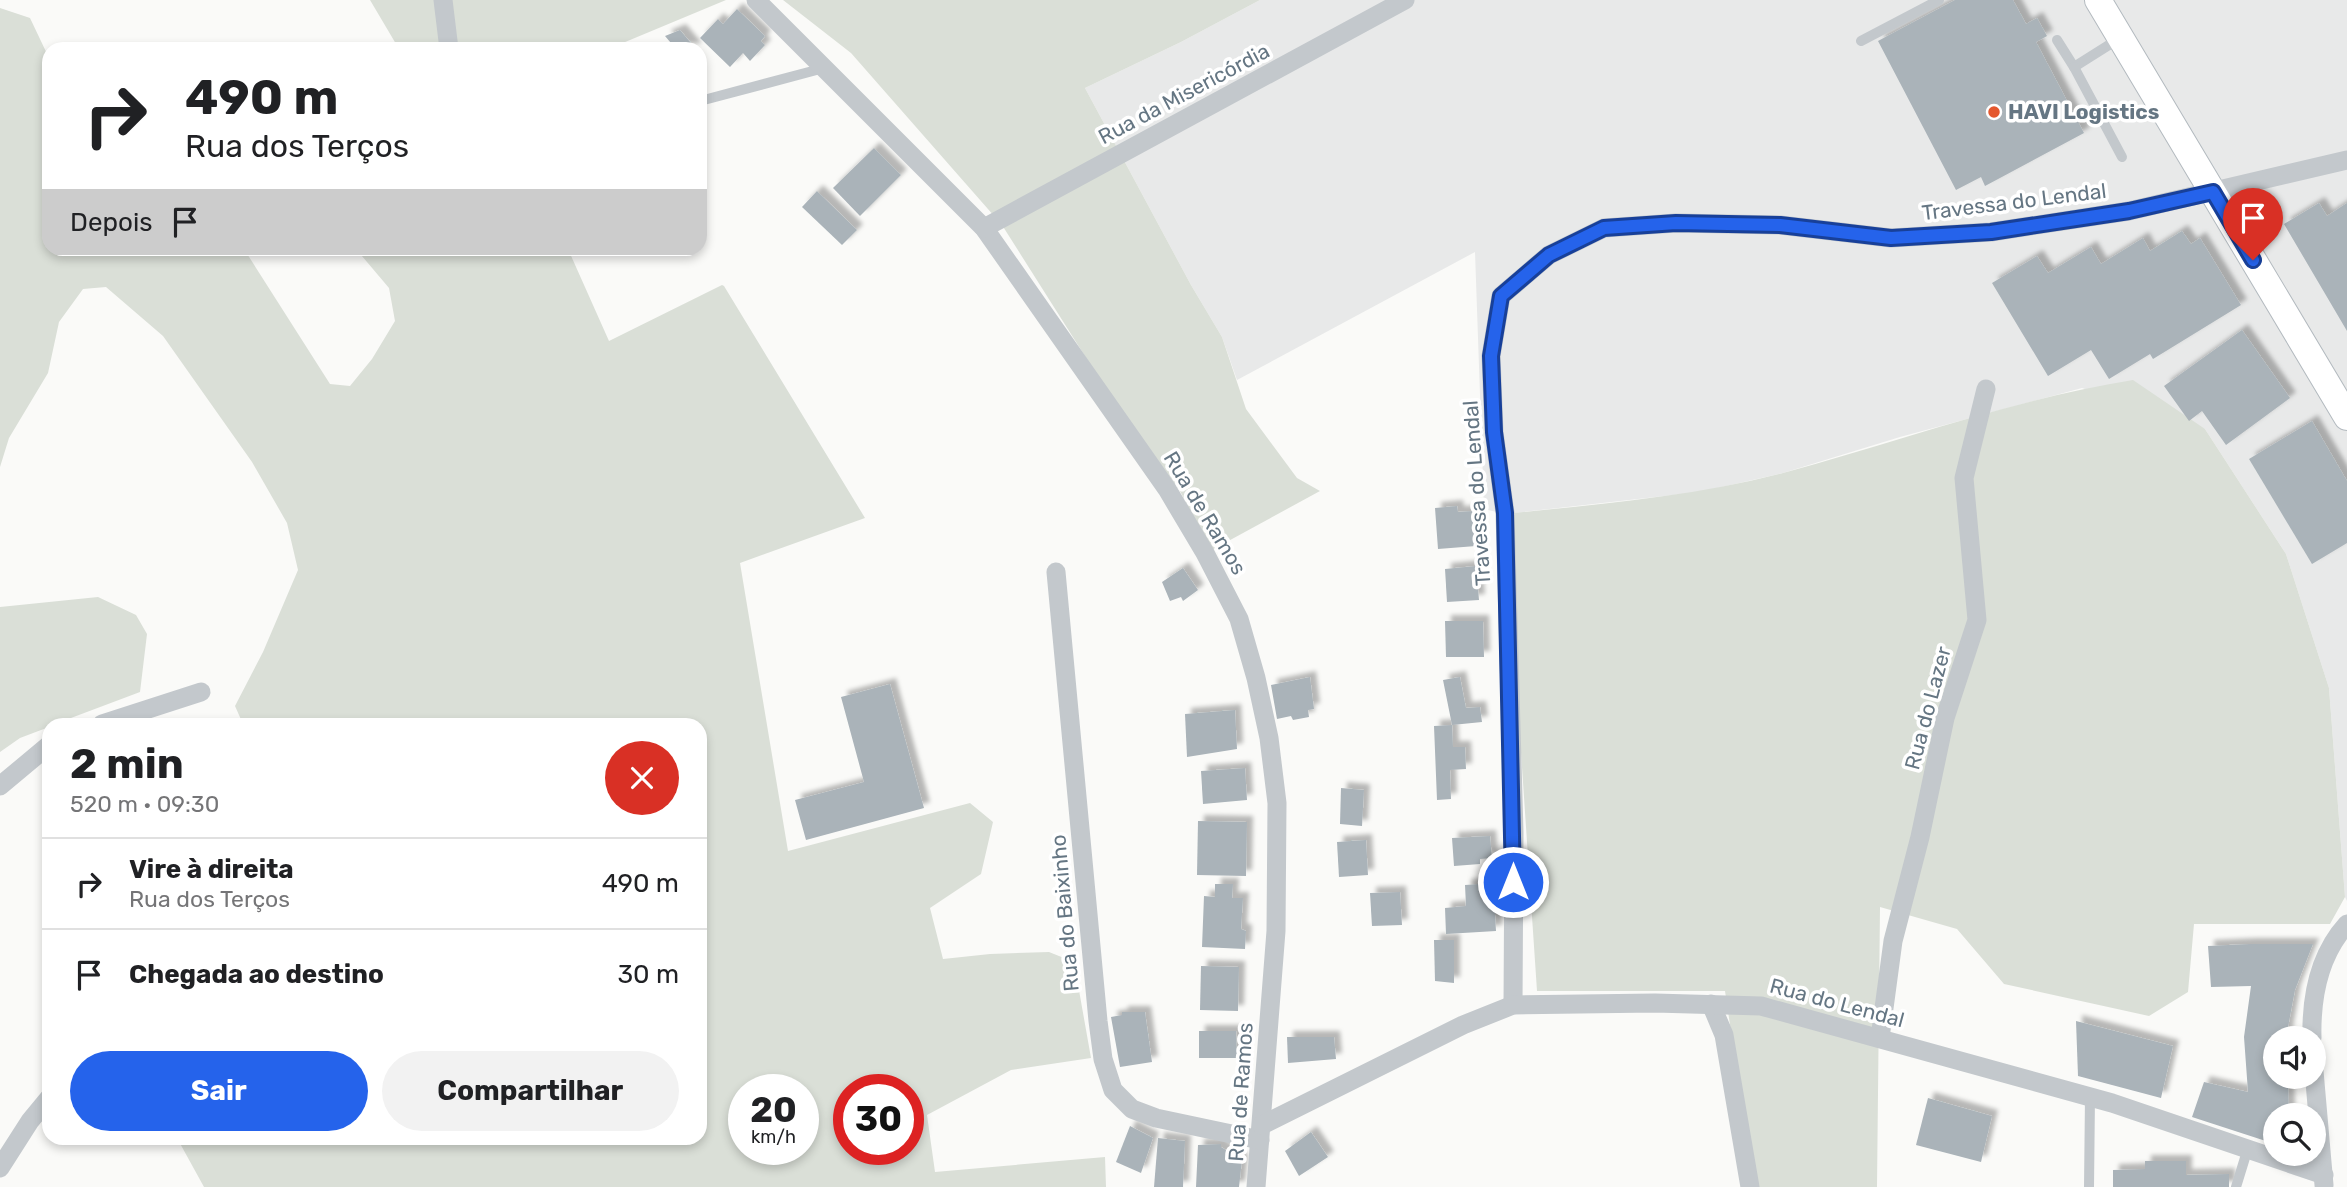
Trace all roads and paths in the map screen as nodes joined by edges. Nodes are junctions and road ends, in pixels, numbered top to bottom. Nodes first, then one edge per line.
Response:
1 (443, 0) edge
2 (756, 0) edge
3 (1405, 0) edge
4 (1939, 0) edge
5 (2098, 0) edge
6 (2121, 38) junction
7 (2057, 40) dead end
8 (1861, 41) dead end
9 (448, 42) edge
10 (824, 68) junction
11 (2074, 68) junction
12 (707, 99) edge
13 (2122, 157) dead end
14 (2347, 160) edge
15 (2213, 192) junction
16 (984, 228) junction
17 (1986, 389) dead end
18 (2347, 417) edge
19 (1056, 572) dead end
20 (201, 692) dead end
21 (121, 718) edge
22 (42, 750) edge
23 (0, 786) edge
24 (2347, 924) edge
25 (1711, 1004) junction
26 (1513, 1005) junction
27 (2312, 1026) edge
28 (1880, 1038) junction
29 (2316, 1089) edge
30 (2090, 1097) junction
31 (42, 1106) edge
32 (1261, 1132) junction
33 (2248, 1148) junction
34 (0, 1168) edge
35 (2324, 1181) edge
36 (1256, 1187) edge
37 (1750, 1187) edge
38 (2089, 1187) edge
39 (2236, 1187) edge

1 - 9 street
2 - 10 street, Rua de Ramos
3 - 16 street, Rua da Misericórdia
4 - 8 lane
5 - 6 street
6 - 11 lane
6 - 15 street
7 - 11 lane
10 - 12 lane
10 - 16 street, Rua de Ramos
11 - 13 lane
14 - 15 street, Travessa do Lendal
15 - 18 street
15 - 26 street, Travessa do Lendal
16 - 32 street, Rua de Ramos
17 - 28 street, Rua do Lazer
19 - 32 street, Rua do Baixinho
20 - 21 street
22 - 23 street
24 - 27 street
25 - 26 street, Rua do Lendal
25 - 28 street, Rua do Lendal
25 - 37 street
26 - 32 street, Rua do Lendal
28 - 30 street, Rua do Lendal
29 - 35 street
30 - 33 street, Rua do Lendal
30 - 38 lane
31 - 34 street
32 - 36 street, Rua de Ramos
33 - 35 street, Rua do Lendal
33 - 39 lane

